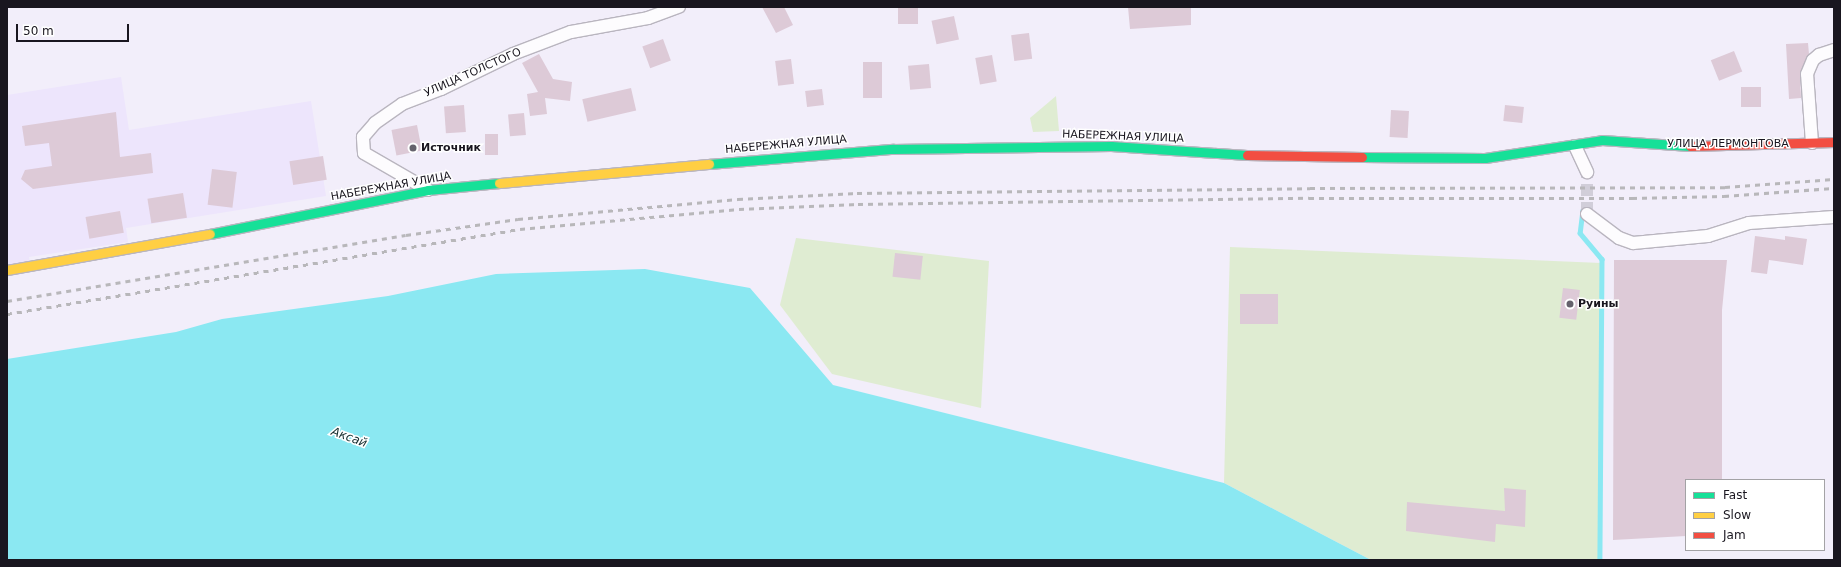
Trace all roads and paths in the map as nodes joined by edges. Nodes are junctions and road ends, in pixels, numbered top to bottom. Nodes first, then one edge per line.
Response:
1 (680, 7) edge
2 (1834, 50) edge
3 (1834, 142) edge
4 (1812, 143) junction
5 (1574, 146) junction
6 (1587, 172) tunnel mouth
7 (428, 190) junction
8 (1587, 214) dead end
9 (1834, 217) edge
10 (7, 270) edge

1 - 7 street, УЛИЦА ТОЛСТОГО
2 - 4 street
3 - 4 street, УЛИЦА ЛЕРМОНТОВА
4 - 5 street, УЛИЦА ЛЕРМОНТОВА
5 - 6 street
5 - 7 street, НАБЕРЕЖНАЯ УЛИЦА
7 - 10 street, НАБЕРЕЖНАЯ УЛИЦА
8 - 9 street

